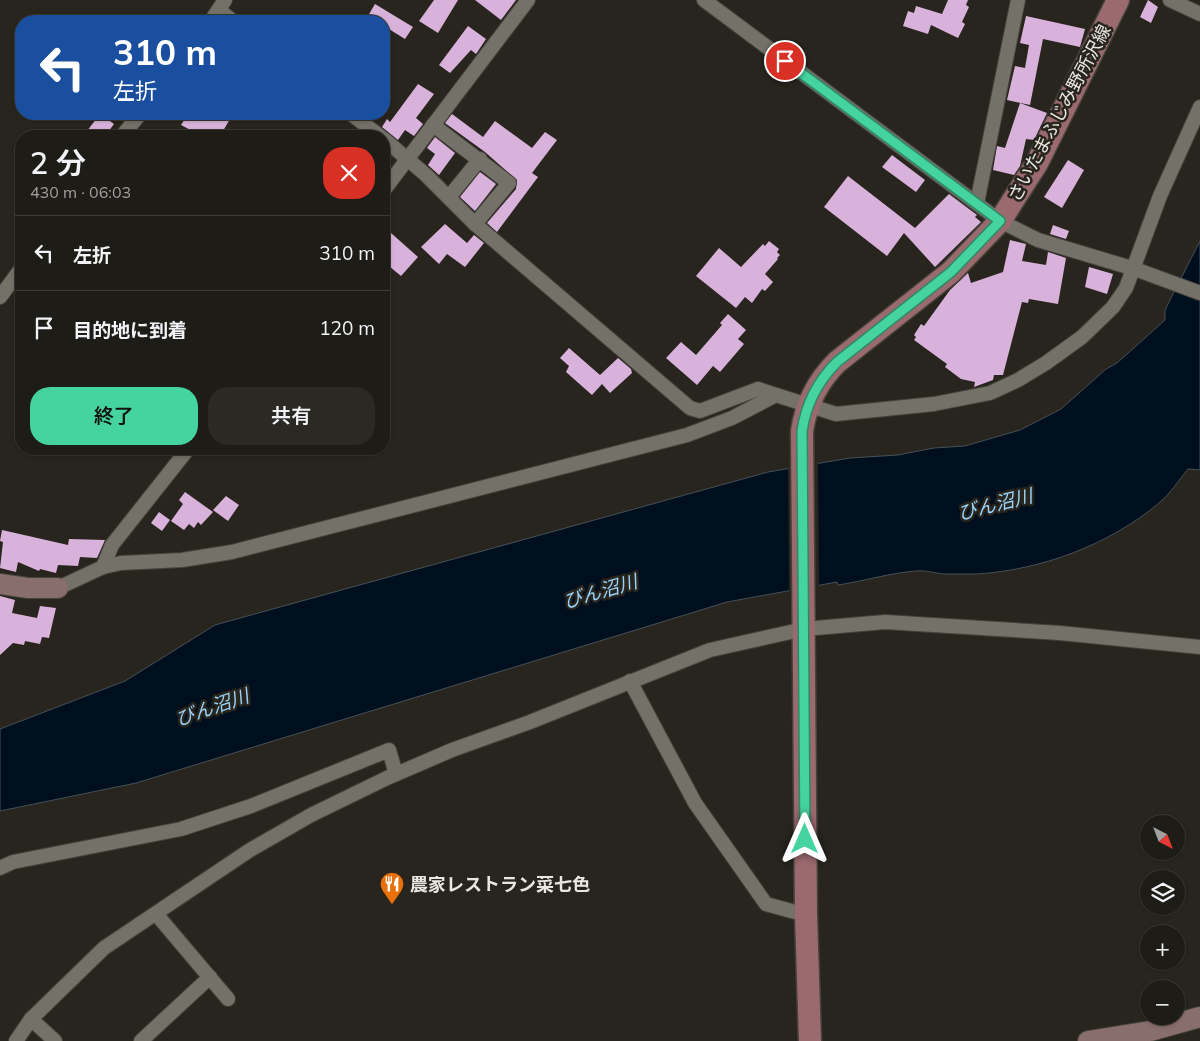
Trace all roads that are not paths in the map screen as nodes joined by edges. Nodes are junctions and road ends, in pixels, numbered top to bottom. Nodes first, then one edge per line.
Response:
1 (528, 0) edge
2 (704, 0) edge
3 (1018, 0) edge
4 (1118, 0) edge
5 (1170, 0) edge
6 (1200, 14) edge
7 (1200, 107) edge
8 (135, 120) edge
9 (359, 120) edge
10 (433, 124) junction
11 (127, 130) edge
12 (372, 130) edge
13 (390, 144) edge
14 (407, 158) junction
15 (480, 159) junction
16 (390, 182) edge
17 (449, 197) junction
18 (977, 203) junction
19 (1000, 221) junction
20 (475, 224) junction
21 (1135, 269) junction
22 (15, 277) edge
23 (1200, 294) edge
24 (0, 297) edge
25 (776, 395) junction
26 (809, 404) junction
27 (183, 455) edge
28 (103, 567) junction
29 (0, 584) edge
30 (58, 588) joint
31 (804, 626) junction
32 (1200, 647) edge
33 (630, 682) junction
34 (396, 774) junction
35 (0, 868) edge
36 (157, 915) junction
37 (806, 915) junction
38 (210, 977) junction
39 (228, 998) dead end
40 (1200, 1016) edge
41 (31, 1019) junction
42 (1150, 1036) edge
43 (16, 1041) edge
44 (55, 1041) edge
45 (141, 1041) edge
46 (810, 1041) edge
47 (1088, 1041) edge

1 - 10 street
2 - 18 street
3 - 18 street
4 - 19 main road, さいたまふじみ野所沢線
5 - 6 street
7 - 21 street
8 - 11 street
9 - 12 street
10 - 14 street
10 - 15 street
13 - 14 street
14 - 16 street
14 - 17 street
15 - 17 street
15 - 20 street
17 - 20 street
18 - 19 street
19 - 21 street
19 - 26 main road, さいたまふじみ野所沢線
20 - 25 street
21 - 23 street
21 - 26 street
22 - 24 street
25 - 26 street
25 - 28 street
26 - 31 main road, さいたまふじみ野所沢線
27 - 28 street
28 - 30 street
29 - 30 street
31 - 32 street
31 - 33 street
31 - 37 main road, さいたまふじみ野所沢線
33 - 34 street
33 - 37 street
34 - 35 street
34 - 36 street
36 - 38 street
36 - 41 street
37 - 46 main road, さいたまふじみ野所沢線
38 - 39 street
38 - 45 street
40 - 42 street
41 - 43 street
41 - 44 street
42 - 47 street

